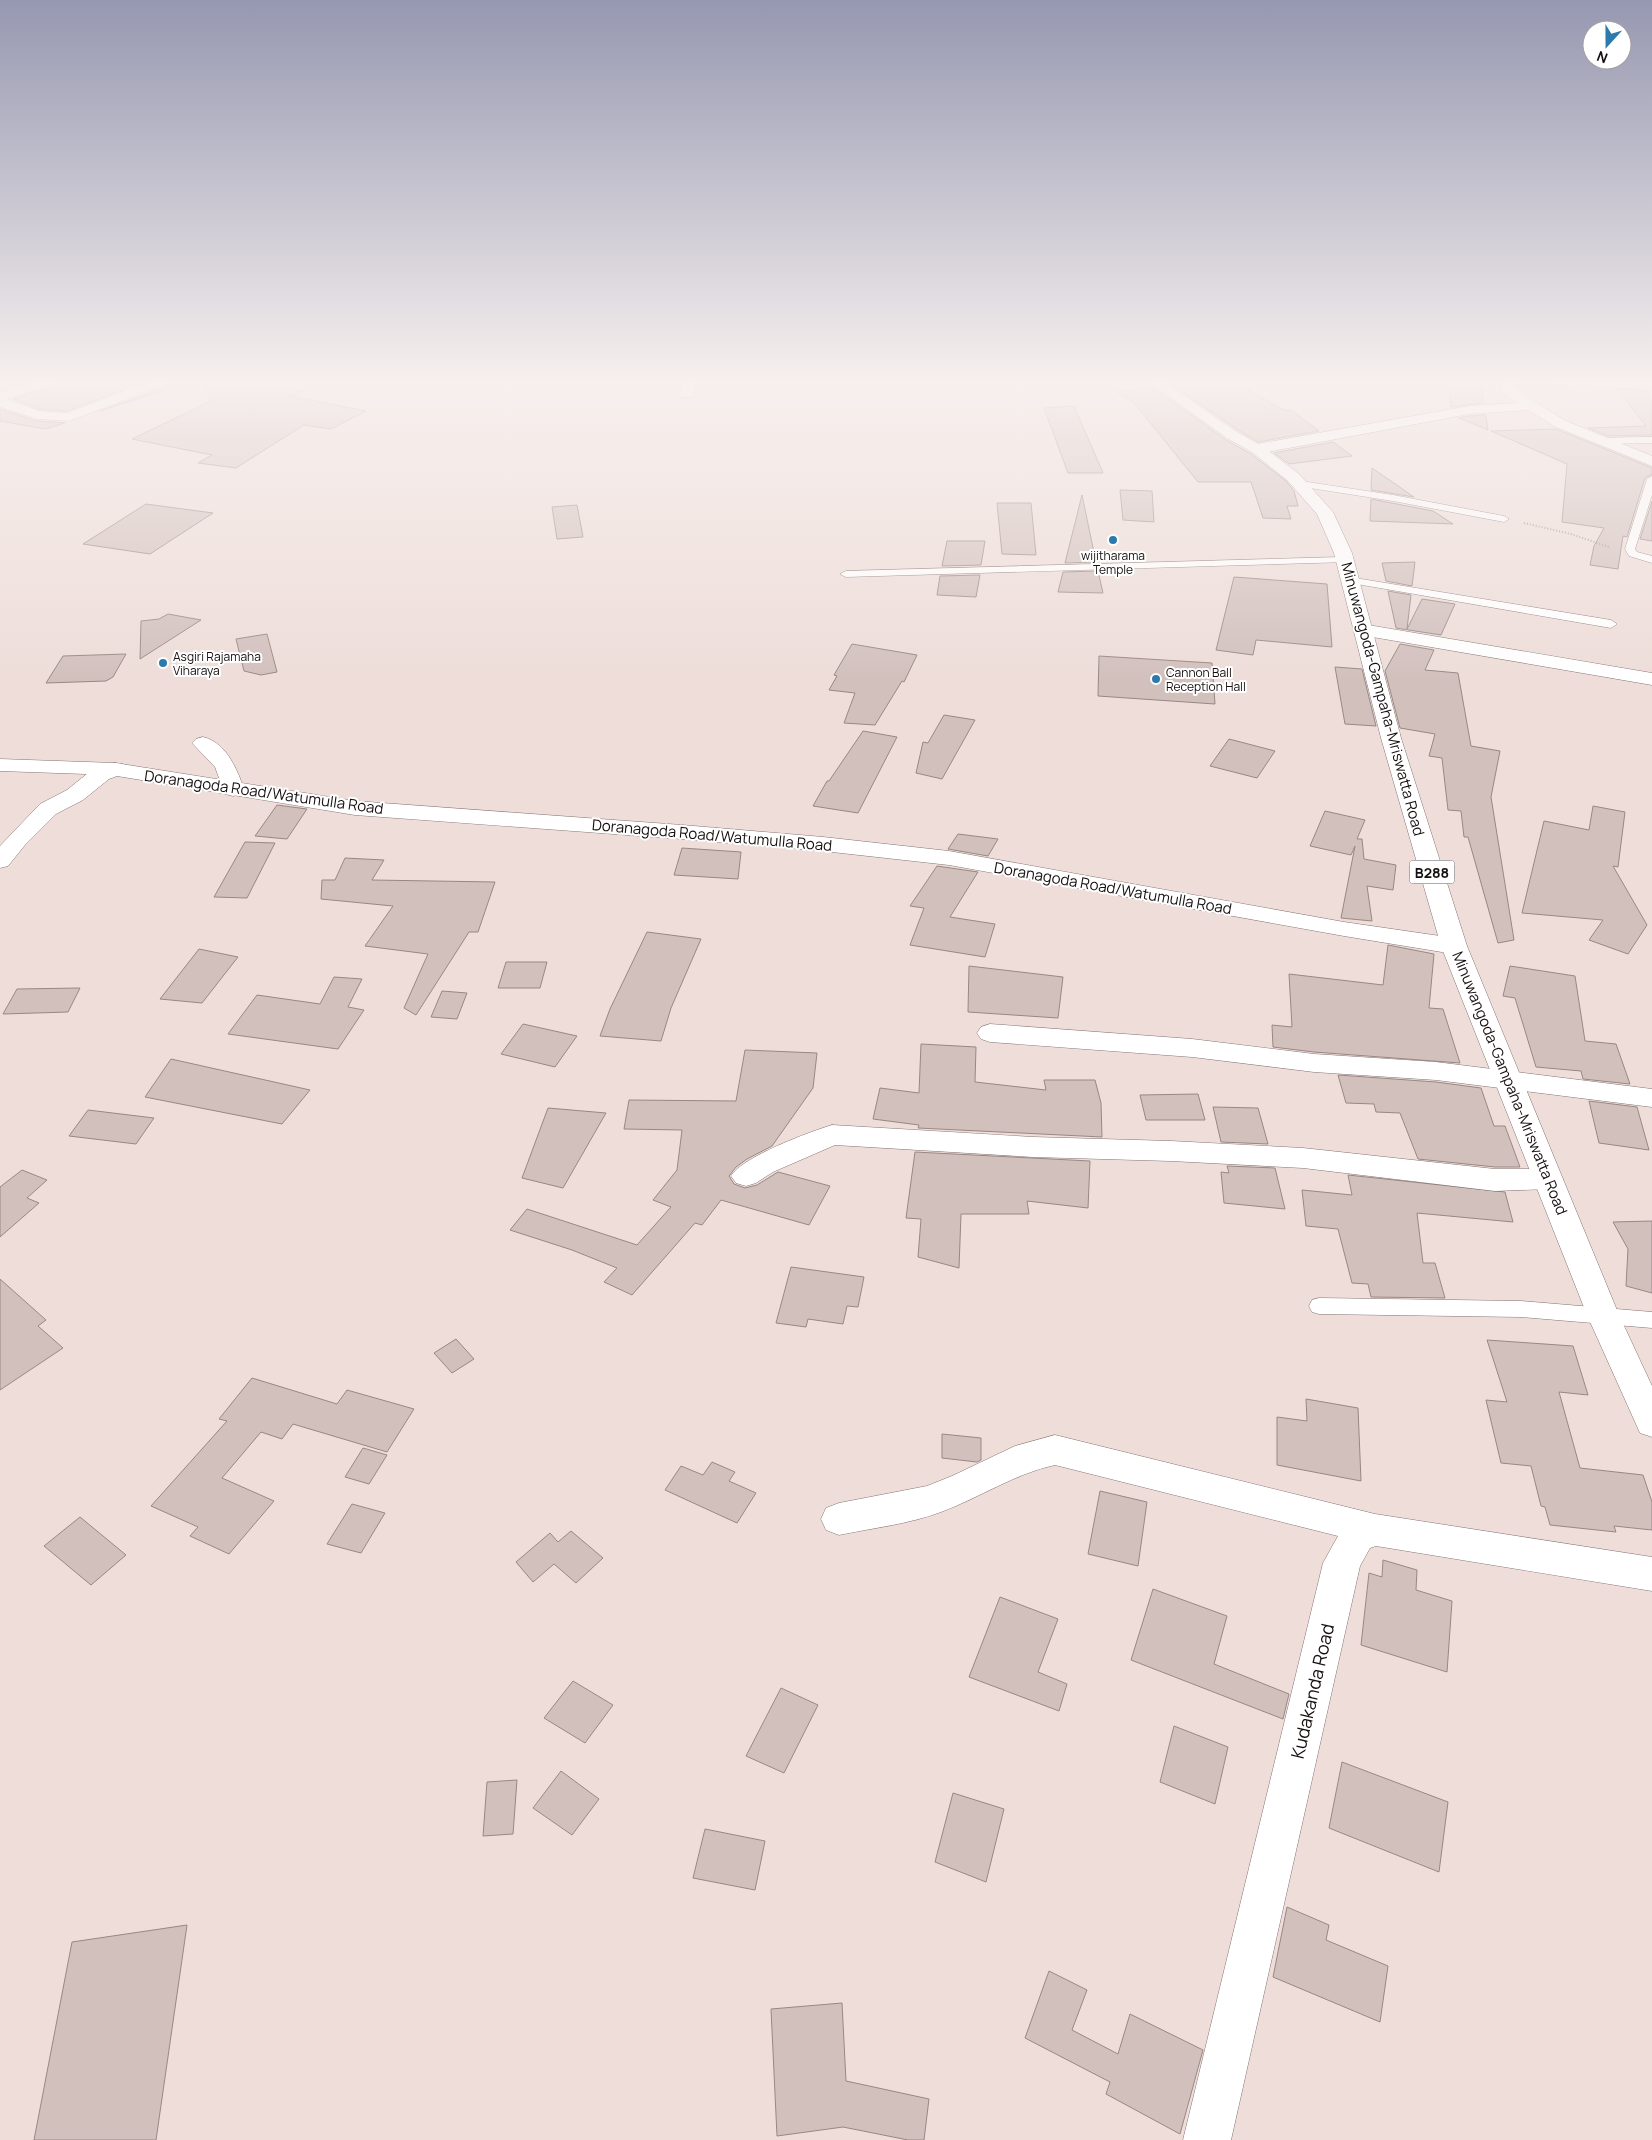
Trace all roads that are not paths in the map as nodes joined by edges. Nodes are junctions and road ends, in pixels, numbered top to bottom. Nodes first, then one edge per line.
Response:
1 (1296, 481) edge
2 (1651, 481) edge
3 (1300, 484) junction
4 (1504, 519) road end
5 (1652, 560) edge
6 (1347, 570) junction
7 (846, 574) dead end
8 (1611, 624) dead end
9 (1362, 630) junction
10 (1652, 679) edge
11 (203, 743) dead end
12 (0, 765) edge
13 (114, 769) junction
14 (233, 789) junction
15 (0, 861) edge
16 (1454, 946) junction
17 (990, 1033) dead end
18 (1510, 1081) junction
19 (1652, 1098) edge
20 (746, 1176) dead end
21 (1548, 1179) junction
22 (1319, 1306) dead end
23 (1605, 1315) junction
24 (1652, 1320) edge
25 (1652, 1423) edge
26 (839, 1519) dead end
27 (1375, 1530) junction
28 (1652, 1574) edge
29 (1207, 2140) edge

1 - 3 street, Minuwangoda-Gampaha-Mriswatta Road / B288
2 - 5 lane
3 - 4 lane
3 - 6 street, Minuwangoda-Gampaha-Mriswatta Road / B288
6 - 7 lane
6 - 8 lane
6 - 9 street, Minuwangoda-Gampaha-Mriswatta Road / B288
9 - 10 street
9 - 16 street, Minuwangoda-Gampaha-Mriswatta Road / B288
11 - 14 street
12 - 13 street, Doranagoda Road/Watumulla Road
13 - 14 street, Doranagoda Road/Watumulla Road
13 - 15 street
14 - 16 street, Doranagoda Road/Watumulla Road
16 - 18 street, Minuwangoda-Gampaha-Mriswatta Road / B288
17 - 18 street
18 - 19 street
18 - 21 street, Minuwangoda-Gampaha-Mriswatta Road / B288
20 - 21 street
21 - 23 street, Minuwangoda-Gampaha-Mriswatta Road / B288
22 - 23 lane
23 - 24 lane
23 - 25 street, Minuwangoda-Gampaha-Mriswatta Road / B288
26 - 27 street
27 - 28 street
27 - 29 street, Kudakanda Road

